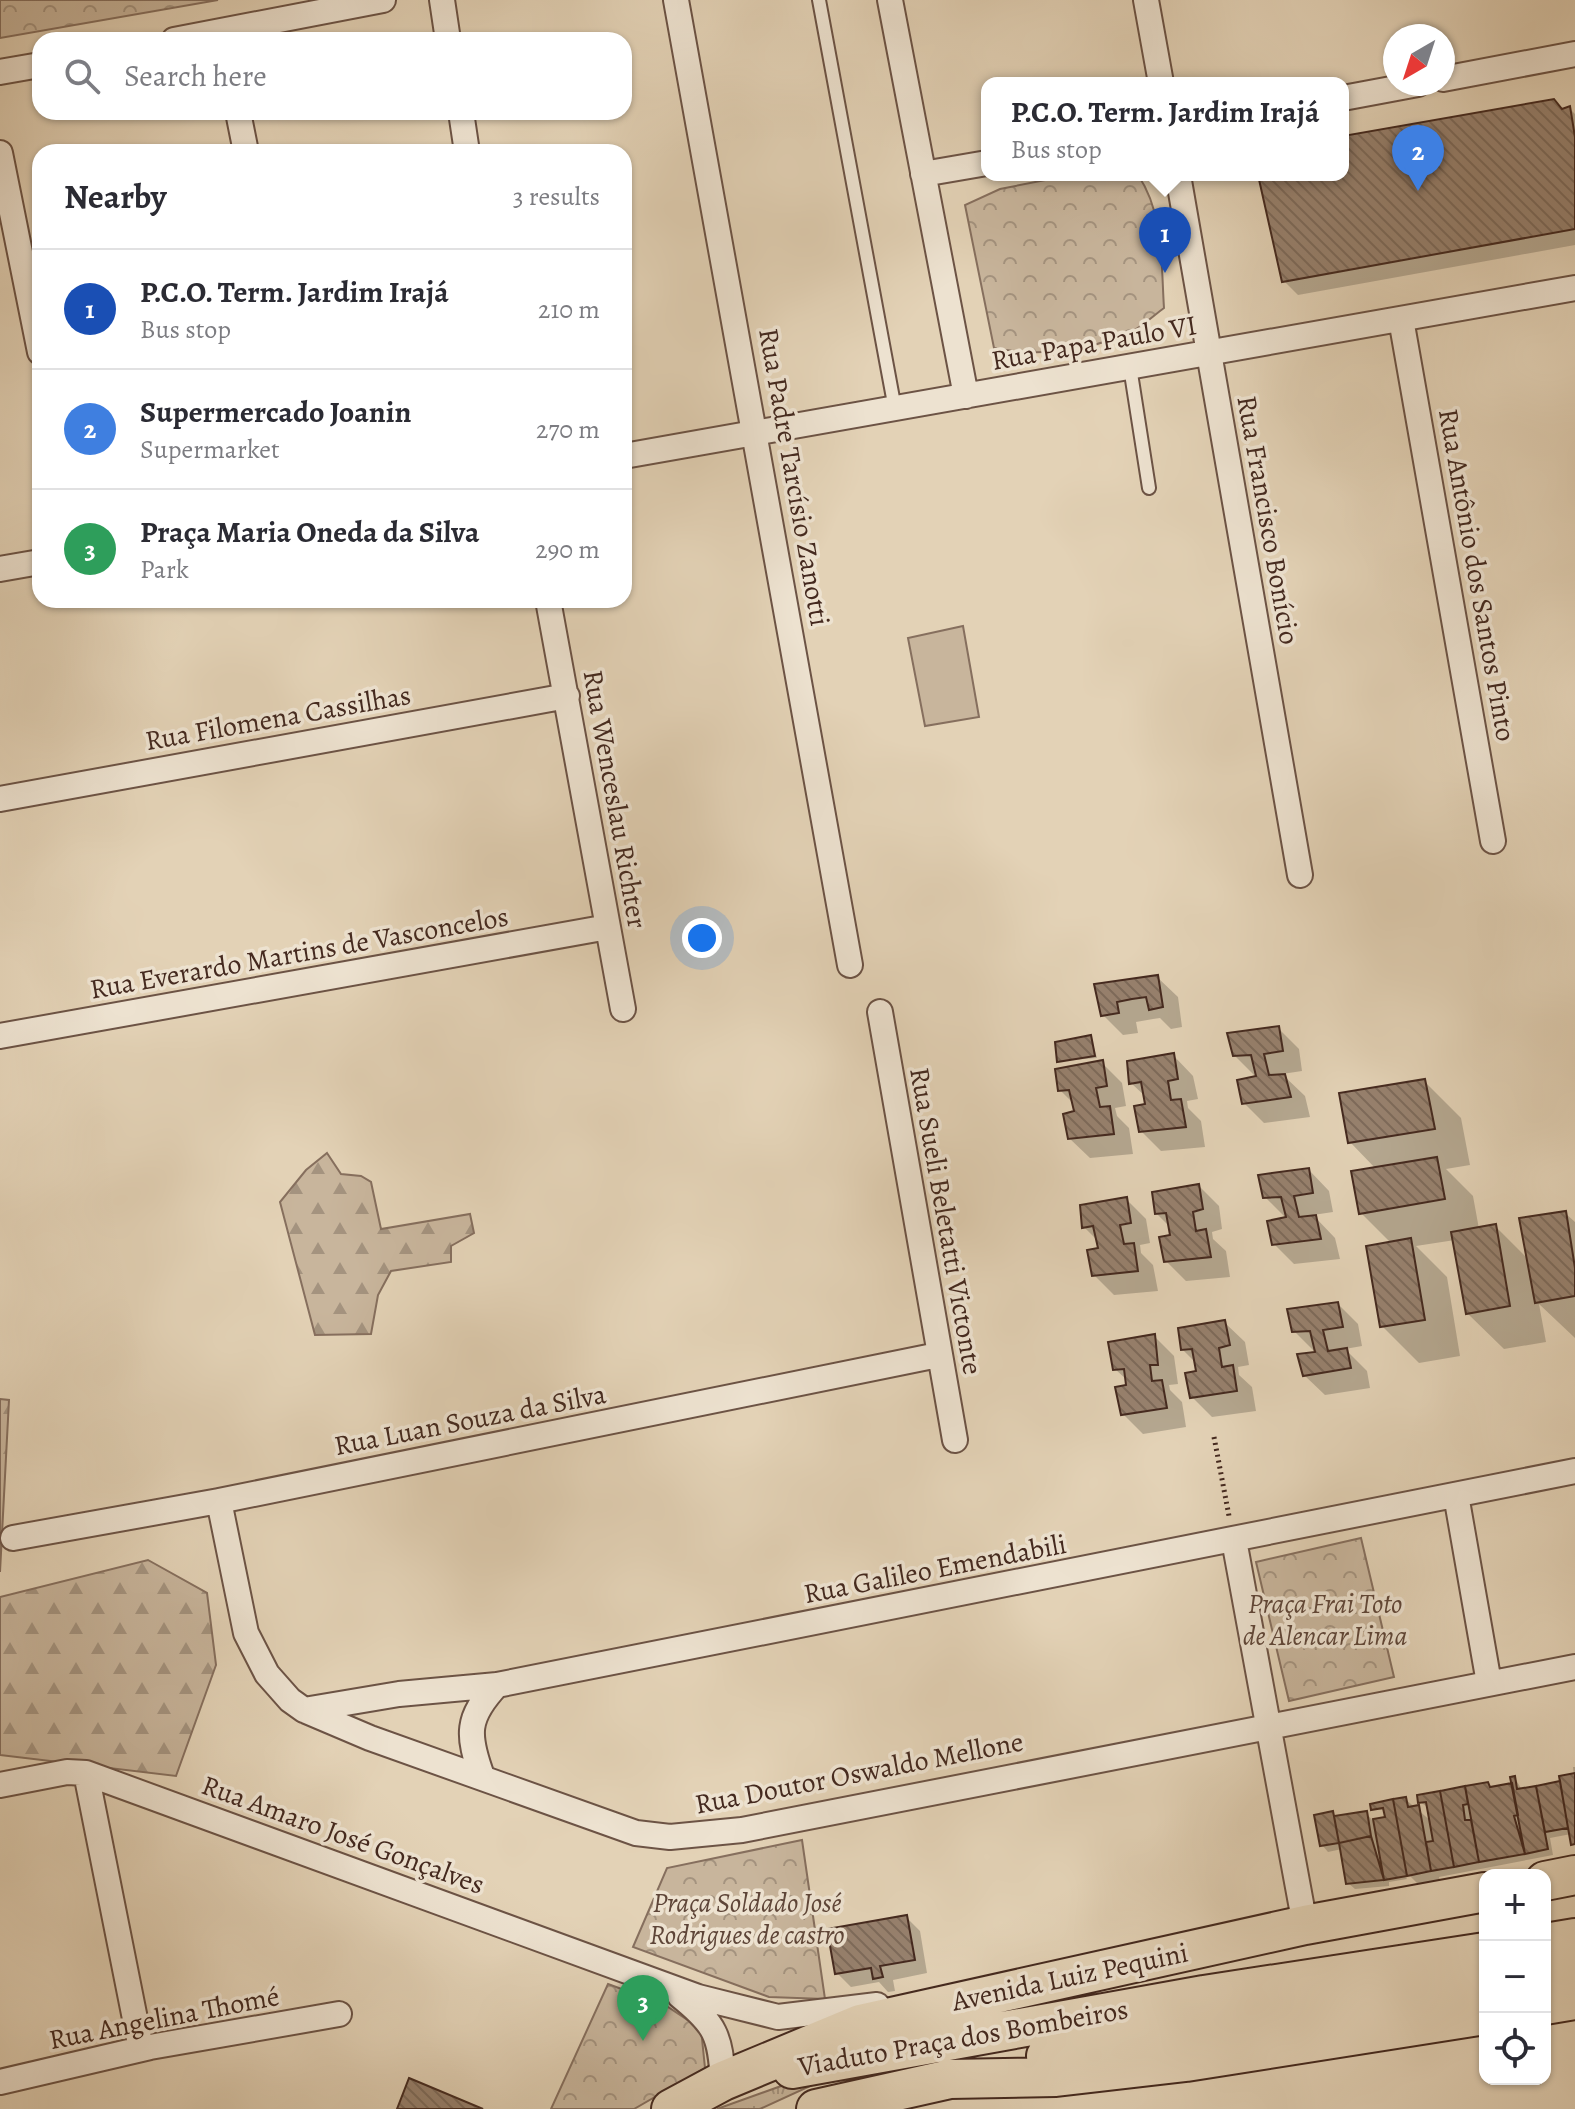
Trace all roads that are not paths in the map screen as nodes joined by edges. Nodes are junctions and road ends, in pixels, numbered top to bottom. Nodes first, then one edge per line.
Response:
1 (383, 0) edge
2 (442, 0) edge
3 (676, 0) edge
4 (819, 0) edge
5 (890, 0) edge
6 (1146, 0) edge
7 (242, 32) edge
8 (447, 32) edge
9 (1575, 54) edge
10 (32, 66) edge
11 (0, 72) edge
12 (1160, 77) edge
13 (1455, 77) edge
14 (1383, 91) edge
15 (1349, 97) edge
16 (240, 120) edge
17 (462, 120) edge
18 (244, 144) edge
19 (466, 144) edge
20 (0, 153) edge
21 (981, 164) edge
22 (923, 174) junction
23 (1179, 181) edge
24 (1575, 288) edge
25 (32, 312) edge
26 (1401, 319) junction
27 (1208, 353) junction
28 (1130, 367) junction
29 (966, 396) junction
30 (895, 409) junction
31 (756, 435) junction
32 (632, 455) edge
33 (1149, 488) dead end
34 (32, 563) edge
35 (0, 569) edge
36 (550, 608) edge
37 (567, 696) junction
38 (0, 799) edge
39 (1493, 841) dead end
40 (1300, 875) dead end
41 (608, 927) junction
42 (850, 965) dead end
43 (623, 1009) dead end
44 (880, 1012) dead end
45 (0, 1036) edge
46 (938, 1355) junction
47 (955, 1440) dead end
48 (1575, 1471) edge
49 (1456, 1495) junction
50 (219, 1501) junction
51 (13, 1538) dead end
52 (1234, 1540) junction
53 (1575, 1667) edge
54 (1489, 1683) junction
55 (497, 1685) junction
56 (304, 1710) junction
57 (1270, 1725) junction
58 (86, 1773) junction
59 (482, 1776) junction
60 (0, 1785) edge
61 (1575, 1875) edge
62 (1551, 1880) edge
63 (1479, 1893) edge
64 (1305, 1925) junction
65 (1575, 1938) edge
66 (1551, 1942) edge
67 (1479, 1953) edge
68 (1575, 1969) edge
69 (1551, 1974) edge
70 (662, 1983) junction
71 (1479, 1987) edge
72 (1023, 1988) junction
73 (1575, 2000) edge
74 (1551, 2004) edge
75 (1204, 2011) junction
76 (339, 2014) dead end
77 (1479, 2016) edge
78 (141, 2049) junction
79 (950, 2079) junction
80 (723, 2081) junction
81 (0, 2082) edge
82 (822, 2107) edge
83 (671, 2109) edge

1 - 7 street
2 - 8 street
3 - 31 street, Rua Padre Tarcísio Zanotti
4 - 30 lane
5 - 22 street
6 - 12 street
9 - 13 street
10 - 11 street
14 - 15 street
16 - 18 street
17 - 19 street
20 - 25 street
21 - 22 street
22 - 29 street
23 - 27 street, Rua Francisco Bonício
24 - 26 street, Rua Papa Paulo VI
26 - 27 street, Rua Papa Paulo VI
26 - 39 street, Rua Antônio dos Santos Pinto
27 - 28 street, Rua Papa Paulo VI
27 - 40 street, Rua Francisco Bonício
28 - 29 street, Rua Papa Paulo VI
28 - 33 lane
29 - 30 street, Rua Papa Paulo VI
30 - 31 street, Rua Papa Paulo VI
31 - 32 street, Rua Papa Paulo VI
31 - 42 street, Rua Padre Tarcísio Zanotti
34 - 35 street
36 - 37 street, Rua Wenceslau Richter
37 - 38 street, Rua Filomena Cassilhas
37 - 41 street, Rua Wenceslau Richter
41 - 43 street, Rua Wenceslau Richter
41 - 45 street, Rua Everardo Martins de Vasconcelos
44 - 46 street, Rua Sueli Beletatti Victonte
46 - 47 street, Rua Sueli Beletatti Victonte
46 - 50 street, Rua Luan Souza da Silva
48 - 49 street, Rua Galileo Emendabili
49 - 52 street, Rua Galileo Emendabili
49 - 54 street
50 - 51 street, Rua Luan Souza da Silva
50 - 56 street, Rua Doutor Oswaldo Mellone
52 - 55 street, Rua Galileo Emendabili
52 - 57 street
53 - 54 street, Rua Doutor Oswaldo Mellone
54 - 57 street, Rua Doutor Oswaldo Mellone
55 - 56 street, Rua Galileo Emendabili
55 - 59 street
56 - 59 street, Rua Doutor Oswaldo Mellone
57 - 59 street, Rua Doutor Oswaldo Mellone
57 - 64 street
58 - 60 street, Rua Amaro José Gonçalves
58 - 70 street, Rua Amaro José Gonçalves
58 - 78 street
61 - 62 main road
63 - 64 main road, Avenida Luiz Pequini
64 - 72 main road, Avenida Luiz Pequini
65 - 66 main road
67 - 75 main road
68 - 69 main road
70 - 72 street, Rua Amaro José Gonçalves
70 - 80 street, Rua Amaro José Gonçalves
71 - 75 main road
72 - 80 main road, Avenida Luiz Pequini
73 - 74 main road
75 - 79 main road, Viaduto Praça dos Bombeiros
75 - 80 main road, Viaduto Praça dos Bombeiros
76 - 78 street, Rua Angelina Thomé
77 - 79 main road
78 - 81 street, Rua Angelina Thomé
79 - 82 main road
80 - 83 main road, Avenida Luiz Pequini

